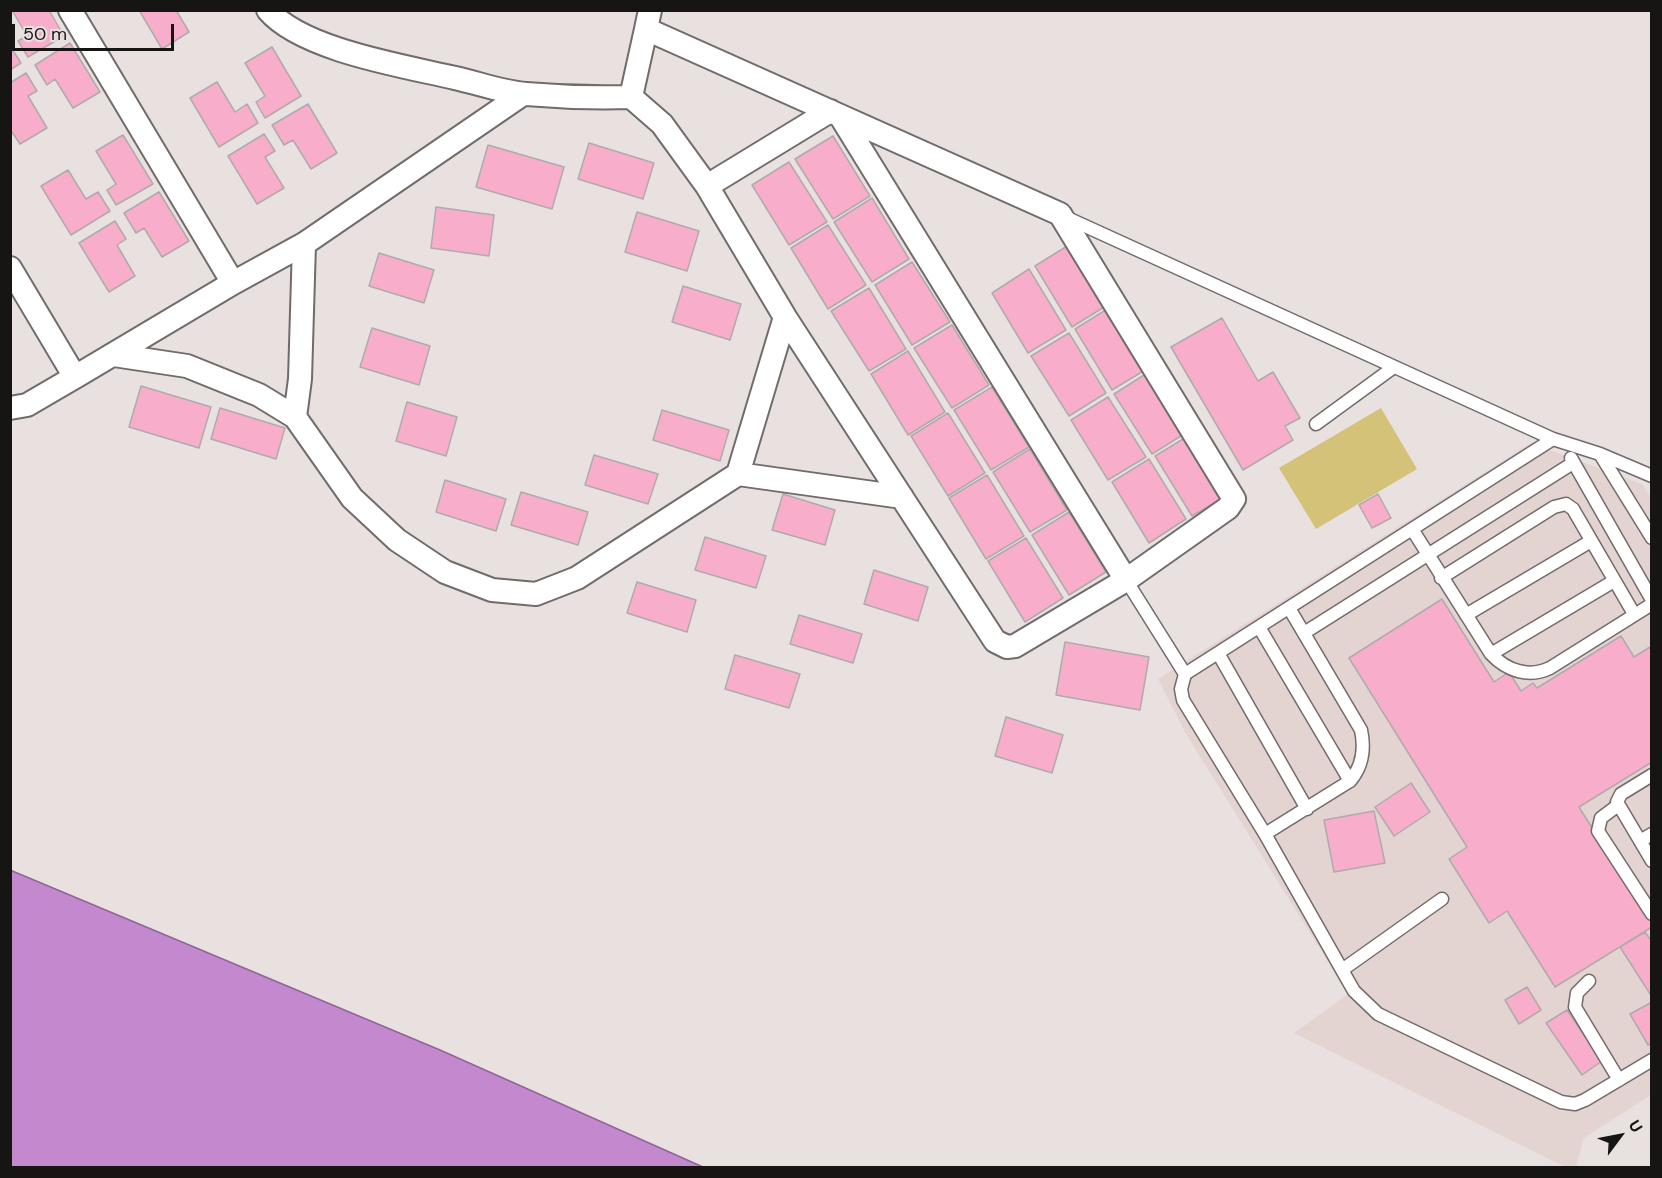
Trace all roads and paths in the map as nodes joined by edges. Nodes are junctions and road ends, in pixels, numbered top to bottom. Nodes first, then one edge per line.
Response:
1 (70, 10) edge
2 (268, 10) edge
3 (648, 20) edge
4 (523, 94) junction
5 (631, 97) junction
6 (835, 114) junction
7 (707, 186) junction
8 (1060, 214) junction
9 (304, 244) junction
10 (10, 268) edge
11 (233, 283) junction
12 (785, 318) junction
13 (114, 355) junction
14 (1394, 367) junction
15 (75, 377) junction
16 (10, 408) edge
17 (295, 417) junction
18 (1316, 424) dead end
19 (1553, 439) junction
20 (1569, 445) junction
21 (1600, 454) junction
22 (1573, 463) junction
23 (738, 474) junction
24 (1652, 476) edge
25 (902, 497) junction
26 (1412, 529) junction
27 (1652, 538) edge
28 (1591, 541) junction
29 (1428, 556) junction
30 (1441, 578) junction
31 (1126, 580) junction
32 (1614, 581) junction
33 (1652, 602) edge
34 (1289, 608) junction
35 (1634, 614) junction
36 (1466, 615) junction
37 (1259, 627) junction
38 (1304, 633) junction
39 (1218, 653) junction
40 (1491, 654) junction
41 (1185, 674) junction
42 (1652, 775) edge
43 (1350, 781) junction
44 (1617, 806) junction
45 (1306, 809) junction
46 (1266, 834) junction
47 (1652, 834) edge
48 (1640, 842) junction
49 (1652, 861) edge
50 (1442, 899) dead end
51 (1652, 914) edge
52 (1342, 970) junction
53 (1589, 981) dead end
54 (1652, 1060) edge
55 (1619, 1080) junction

1 - 11 street
2 - 4 street
3 - 5 street
3 - 6 street
4 - 5 street
4 - 9 street
5 - 7 street
6 - 7 street
6 - 8 street
6 - 31 street
7 - 12 street
8 - 14 lane
8 - 31 street
9 - 11 street
9 - 17 street
10 - 15 street
11 - 13 street
12 - 23 street
12 - 25 street
13 - 15 street
13 - 17 street
14 - 18 lane
14 - 19 lane
15 - 16 street
17 - 23 street
19 - 20 lane
19 - 26 lane
20 - 21 lane
20 - 22 lane
21 - 24 lane
21 - 27 lane
22 - 29 lane
22 - 33 lane
23 - 25 street
25 - 31 street
26 - 29 lane
26 - 34 lane
28 - 30 lane
28 - 32 lane
28 - 36 lane
29 - 30 lane
29 - 38 lane
30 - 36 lane
31 - 41 lane
32 - 35 lane
32 - 40 lane
33 - 35 lane
34 - 37 lane
34 - 38 lane
35 - 40 lane
36 - 40 lane
37 - 39 lane
37 - 43 lane
38 - 43 lane
39 - 41 lane
39 - 45 lane
41 - 46 lane
42 - 44 lane
43 - 45 lane
44 - 48 lane
44 - 51 lane
45 - 46 lane
46 - 52 lane
47 - 48 lane
48 - 49 lane
50 - 52 lane
52 - 55 lane
53 - 55 lane
54 - 55 lane

